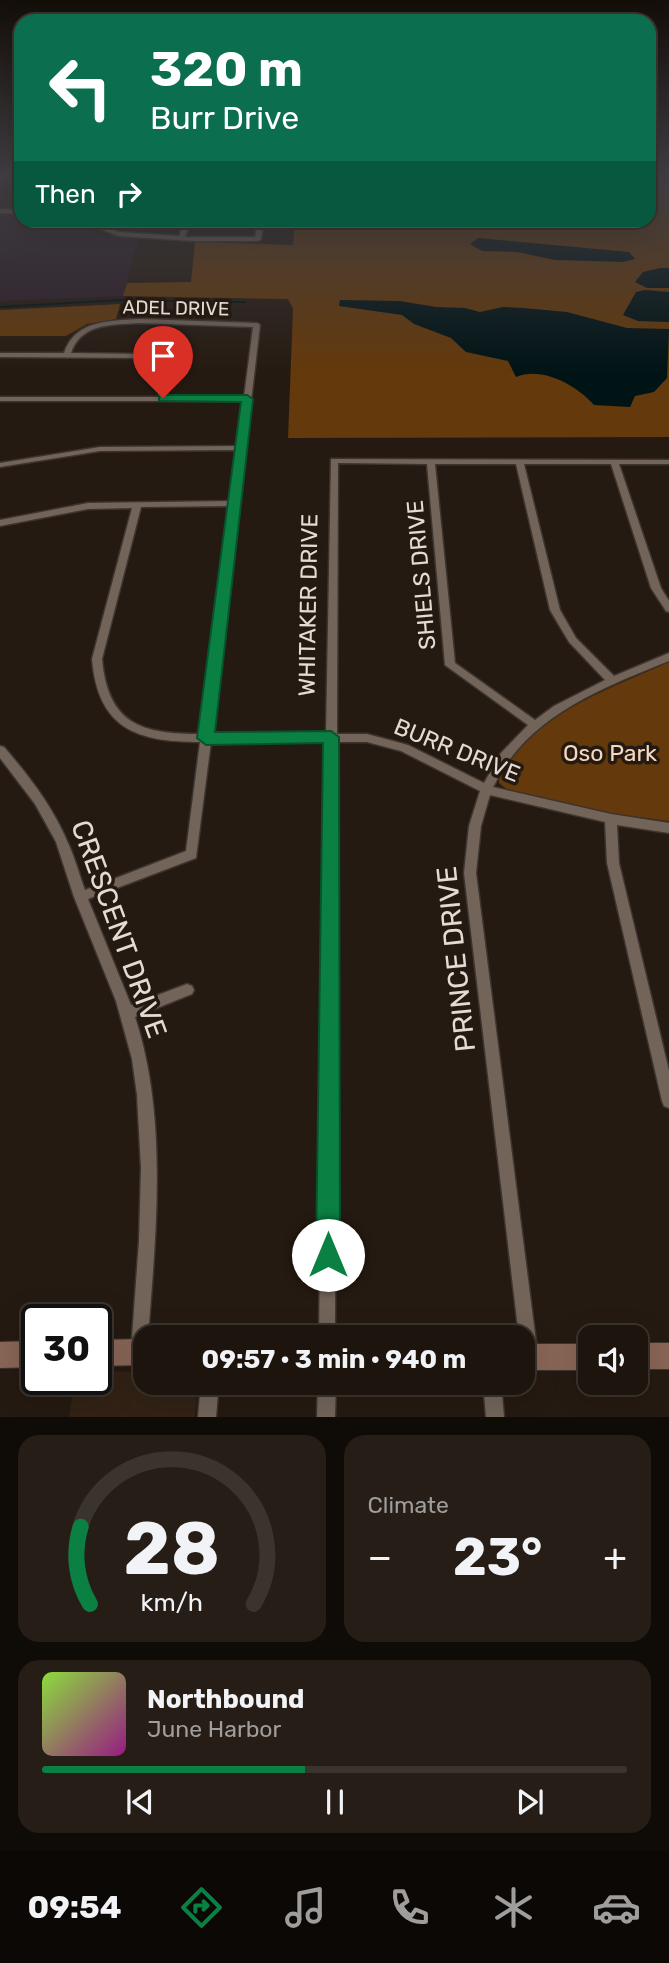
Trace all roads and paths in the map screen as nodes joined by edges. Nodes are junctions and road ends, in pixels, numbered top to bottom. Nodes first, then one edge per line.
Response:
1 (67, 354) junction
2 (0, 355) edge
3 (163, 398) junction
4 (0, 399) edge
5 (247, 399) junction
6 (242, 448) junction
7 (431, 462) junction
8 (614, 462) junction
9 (669, 462) edge
10 (520, 463) junction
11 (0, 465) edge
12 (234, 503) junction
13 (137, 506) junction
14 (0, 523) edge
15 (669, 608) edge
16 (669, 657) edge
17 (612, 680) junction
18 (535, 724) junction
19 (331, 737) junction
20 (206, 738) junction
21 (0, 750) edge
22 (486, 789) junction
23 (611, 819) junction
24 (669, 828) edge
25 (80, 897) junction
26 (187, 990) dead end
27 (127, 1013) junction
28 (669, 1101) edge
29 (143, 1325) edge
30 (327, 1325) edge
31 (523, 1325) edge
32 (133, 1352) edge
33 (112, 1353) edge
34 (21, 1354) edge
35 (0, 1355) edge
36 (648, 1356) edge
37 (669, 1356) edge
38 (535, 1357) edge
39 (578, 1357) edge
40 (208, 1395) edge
41 (327, 1395) edge
42 (493, 1395) edge
43 (207, 1417) edge
44 (326, 1417) edge
45 (495, 1417) edge

1 - 2 street
1 - 3 street
1 - 5 street, ADEL DRIVE
3 - 4 street
3 - 5 street
5 - 6 street
6 - 11 street
6 - 12 street
7 - 10 street, WHITAKER DRIVE
7 - 18 street, SHIELS DRIVE
7 - 19 street, WHITAKER DRIVE
8 - 9 street, WHITAKER DRIVE
8 - 10 street, WHITAKER DRIVE
8 - 15 street
10 - 17 street
12 - 13 street
12 - 20 street
13 - 14 street
13 - 20 street, BURR DRIVE
16 - 17 street, PRINCE DRIVE
17 - 18 street, PRINCE DRIVE
18 - 22 street, PRINCE DRIVE
19 - 20 street, BURR DRIVE
19 - 22 street, BURR DRIVE
19 - 30 street, WHITAKER DRIVE
20 - 25 street
21 - 25 street, CRESCENT DRIVE
22 - 23 street, BURR DRIVE
22 - 31 street, PRINCE DRIVE
23 - 24 street, BURR DRIVE
23 - 28 street
25 - 27 street, CRESCENT DRIVE
26 - 27 street
27 - 29 street, CRESCENT DRIVE
32 - 33 main road
34 - 35 main road
36 - 37 main road
38 - 39 main road
40 - 43 street
41 - 44 street
42 - 45 street

